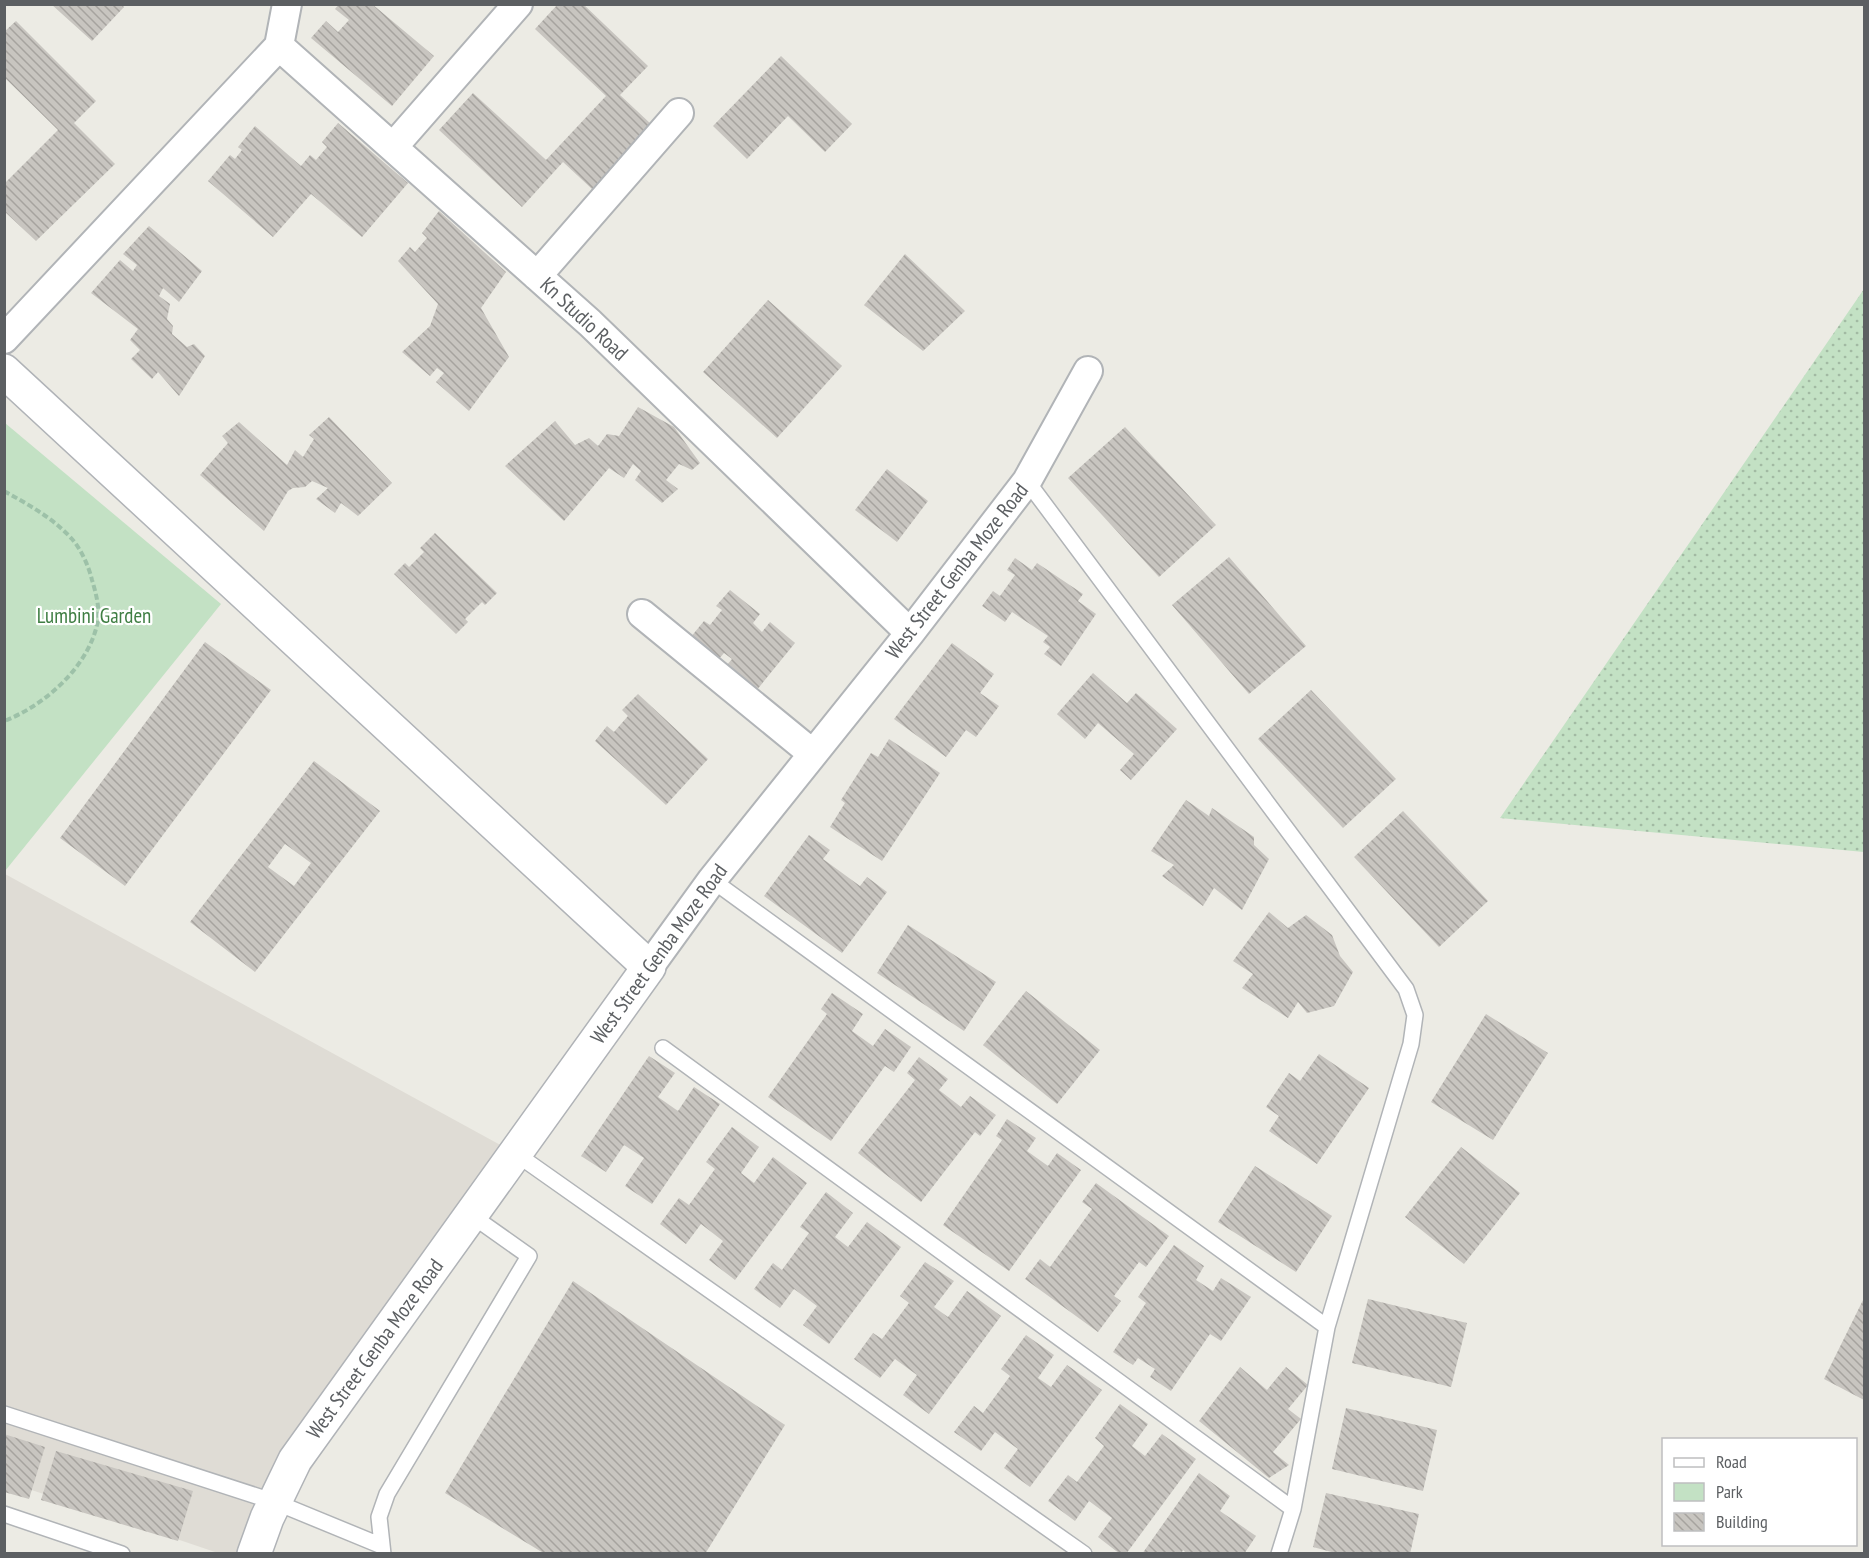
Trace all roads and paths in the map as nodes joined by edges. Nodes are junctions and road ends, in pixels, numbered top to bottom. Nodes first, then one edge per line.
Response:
1 (287, 4) edge
2 (518, 4) edge
3 (279, 46) junction
4 (679, 113) dead end
5 (393, 147) junction
6 (537, 276) junction
7 (4, 339) edge
8 (4, 371) edge
9 (1089, 371) dead end
10 (1027, 481) junction
11 (4, 491) edge
12 (642, 614) dead end
13 (910, 633) junction
14 (4, 722) edge
15 (813, 754) junction
16 (712, 879) junction
17 (649, 967) junction
18 (663, 1048) dead end
19 (515, 1153) junction
20 (471, 1215) junction
21 (1327, 1327) junction
22 (4, 1414) edge
23 (274, 1502) junction
24 (1293, 1509) junction
25 (4, 1514) edge
26 (382, 1550) edge
27 (123, 1554) edge
28 (254, 1554) edge
29 (1084, 1554) edge
30 (1279, 1554) edge

1 - 3 street
2 - 5 street
3 - 5 street, Kn Studio Road
3 - 7 street
4 - 6 street
5 - 6 street, Kn Studio Road
6 - 13 street, Kn Studio Road
8 - 17 street
9 - 10 street, West Street Genba Moze Road
10 - 13 street, West Street Genba Moze Road
10 - 21 lane
11 - 14 path
12 - 15 street
13 - 15 street, West Street Genba Moze Road
15 - 16 street, West Street Genba Moze Road
16 - 17 street, West Street Genba Moze Road
16 - 21 lane
17 - 19 street, West Street Genba Moze Road
18 - 24 lane
19 - 20 street, West Street Genba Moze Road
19 - 29 lane
20 - 23 street, West Street Genba Moze Road
20 - 26 lane
21 - 24 lane
22 - 23 lane
23 - 26 lane
23 - 28 street, West Street Genba Moze Road
24 - 30 lane
25 - 27 lane

